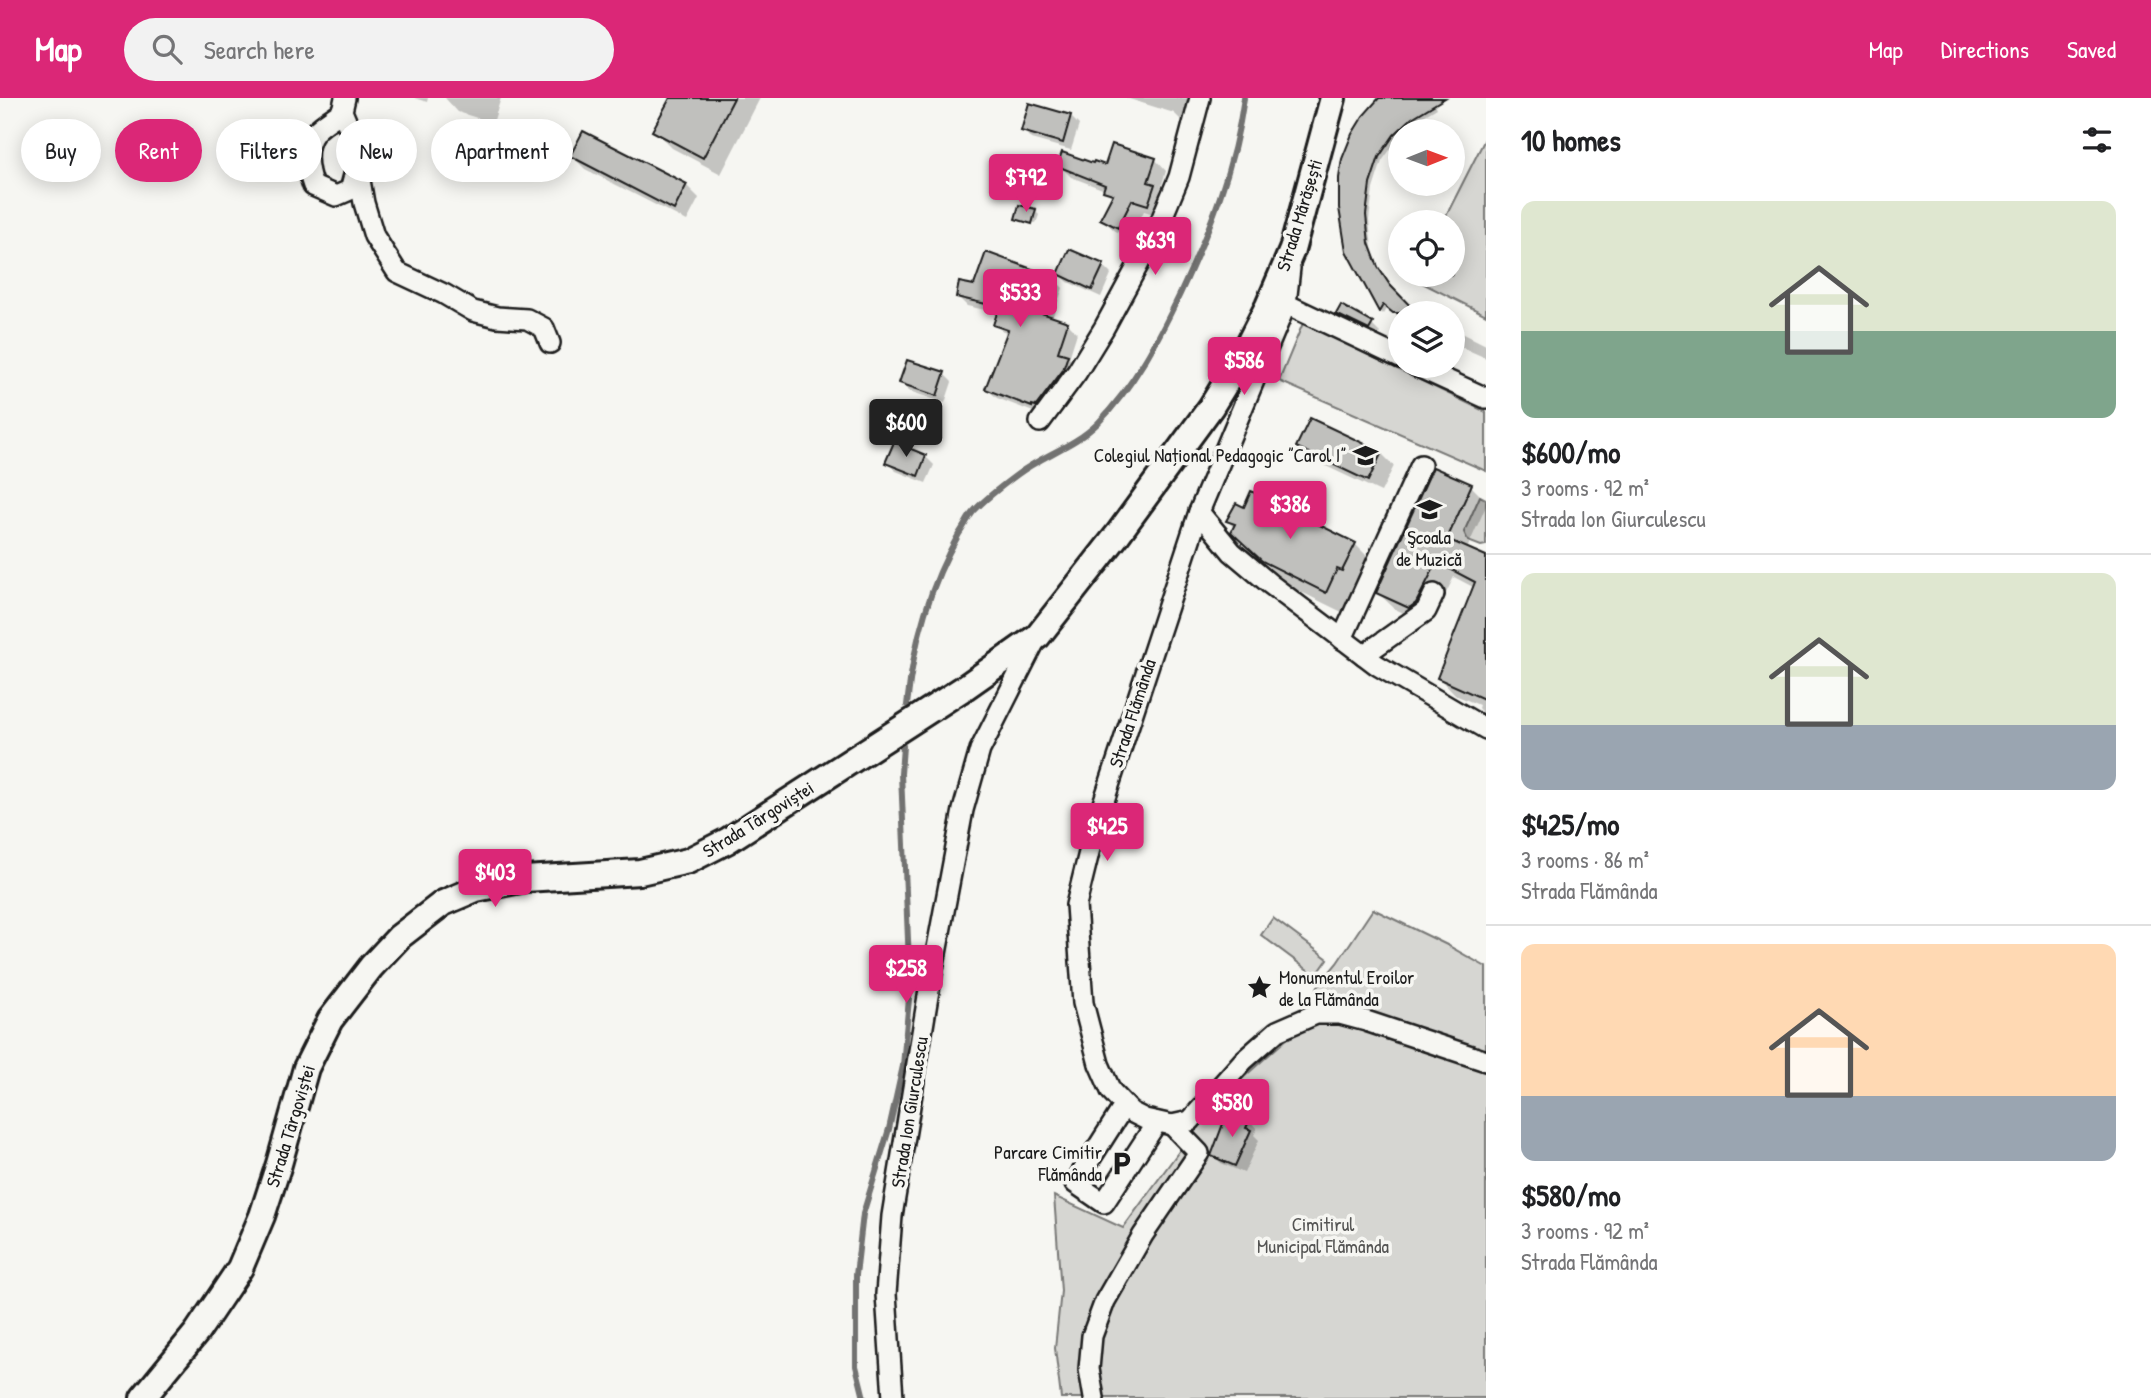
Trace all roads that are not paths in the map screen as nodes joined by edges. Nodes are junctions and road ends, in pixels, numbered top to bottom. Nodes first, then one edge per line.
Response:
1 (1200, 98) edge
2 (1333, 98) edge
3 (344, 105) edge
4 (352, 182) edge
5 (361, 182) edge
6 (1292, 250) junction
7 (1286, 304) junction
8 (550, 343) dead end
9 (1388, 353) edge
10 (1442, 378) edge
11 (1486, 398) edge
12 (1040, 422) dead end
13 (1421, 465) dead end
14 (1199, 512) junction
15 (1434, 594) dead end
16 (1038, 636) junction
17 (1342, 639) junction
18 (1364, 655) junction
19 (1486, 729) edge
20 (1486, 1061) edge
21 (1124, 1106) junction
22 (1164, 1123) junction
23 (143, 1398) edge
24 (893, 1398) edge
25 (1094, 1398) edge

1 - 12 street
2 - 6 main road, Strada Mărășești
3 - 4 street
5 - 8 street
6 - 7 street, Strada Flămânda
6 - 16 main road, Strada Mărășești
7 - 9 street
7 - 14 street, Strada Flămânda
10 - 11 street
13 - 17 street
14 - 17 street
14 - 21 street, Strada Flămânda
15 - 18 street
16 - 23 main road, Strada Târgoviștei
16 - 24 street, Strada Ion Giurculescu
17 - 18 street
18 - 19 street
20 - 22 street
21 - 22 street, Strada Flămânda
21 - 22 street
22 - 25 street

